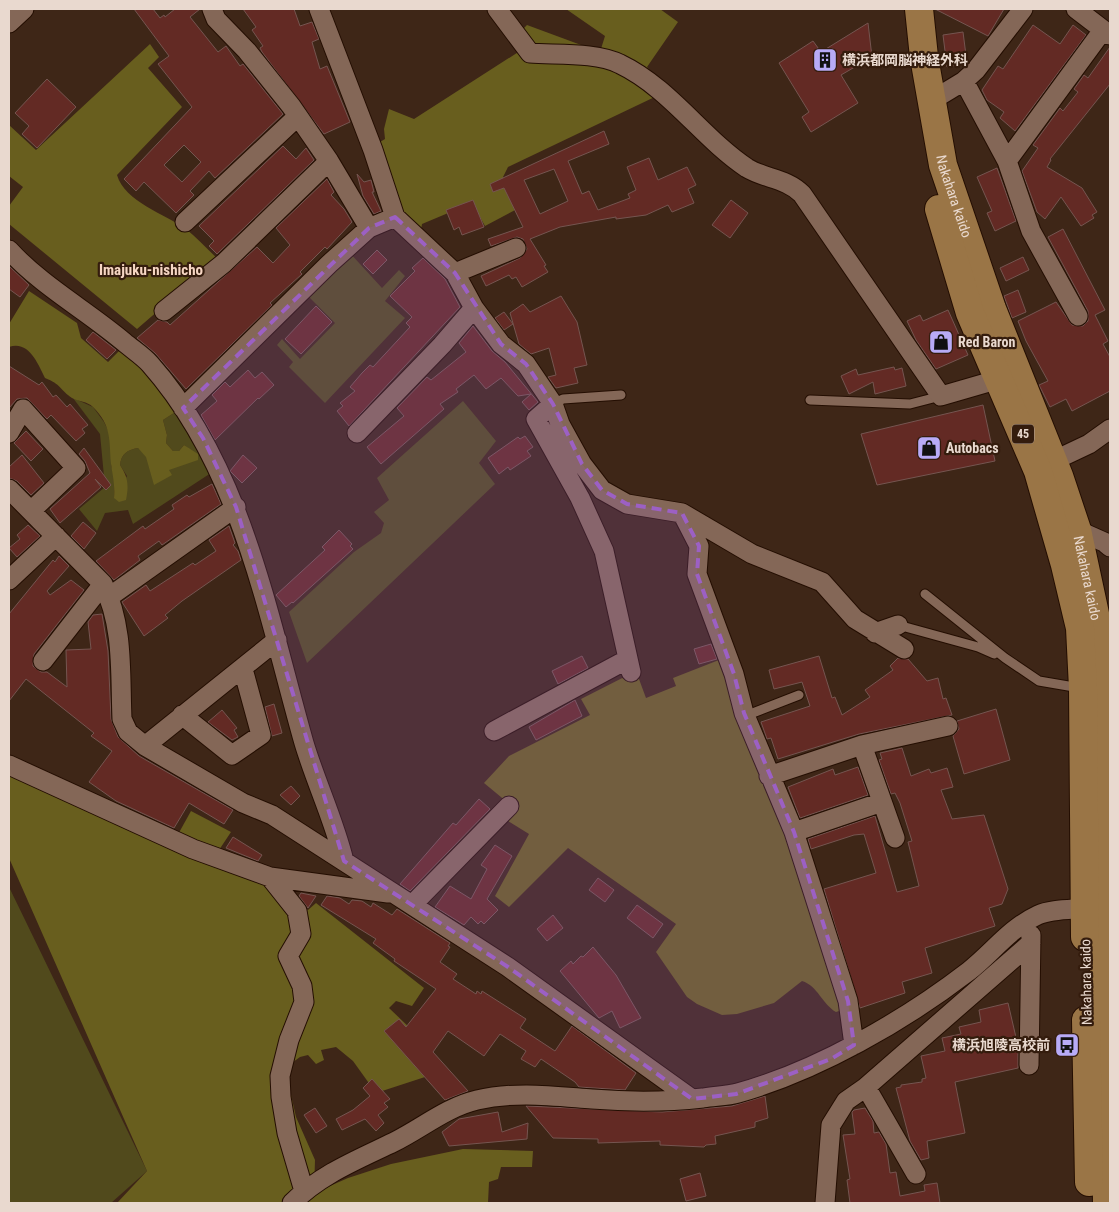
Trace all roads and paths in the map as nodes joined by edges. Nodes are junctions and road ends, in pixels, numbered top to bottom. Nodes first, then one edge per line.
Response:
1 (24, 9) edge
2 (212, 9) edge
3 (318, 9) edge
4 (497, 9) edge
5 (901, 9) edge
6 (919, 9) edge
7 (1023, 9) edge
8 (1076, 9) edge
9 (9, 23) edge
10 (1107, 32) edge
11 (964, 81) junction
12 (931, 101) junction
13 (298, 116) junction
14 (329, 161) junction
15 (1007, 161) junction
16 (396, 218) junction
17 (185, 222) dead end
18 (369, 228) junction
19 (516, 248) dead end
20 (9, 250) edge
21 (455, 273) junction
22 (474, 308) junction
23 (164, 310) dead end
24 (1078, 316) dead end
25 (1009, 377) junction
26 (621, 395) dead end
27 (940, 396) junction
28 (810, 400) dead end
29 (554, 404) junction
30 (183, 408) junction
31 (1110, 429) edge
32 (9, 433) edge
33 (357, 433) dead end
34 (1053, 461) junction
35 (9, 489) edge
36 (236, 507) junction
37 (32, 510) junction
38 (682, 513) junction
39 (1077, 530) junction
40 (56, 536) junction
41 (1110, 547) edge
42 (9, 580) edge
43 (106, 591) junction
44 (925, 594) dead end
45 (898, 625) joint
46 (875, 633) junction
47 (276, 640) junction
48 (904, 649) dead end
49 (1005, 658) junction
50 (43, 661) dead end
51 (243, 669) junction
52 (1083, 688) junction
53 (799, 695) dead end
54 (182, 715) junction
55 (745, 716) junction
56 (948, 726) dead end
57 (494, 731) dead end
58 (862, 745) junction
59 (145, 746) junction
60 (9, 764) edge
61 (770, 776) junction
62 (882, 802) junction
63 (509, 806) dead end
64 (794, 832) junction
65 (895, 838) dead end
66 (344, 861) junction
67 (1094, 865) junction
68 (270, 877) junction
69 (391, 894) junction
70 (1097, 901) edge
71 (412, 905) junction
72 (1031, 919) junction
73 (1031, 943) junction
74 (854, 1045) junction
75 (1029, 1066) dead end
76 (866, 1087) junction
77 (692, 1099) junction
78 (916, 1174) dead end
79 (298, 1197) edge
80 (825, 1203) edge
81 (1089, 1203) edge
82 (1107, 1203) edge

1 - 9 street
2 - 13 street
3 - 16 street
4 - 27 street
5 - 25 main road, Nakahara kaido / 45
6 - 12 main road, Nakahara kaido / 45
7 - 11 street
8 - 10 street
10 - 15 street
11 - 12 street
11 - 15 street
12 - 25 main road, Nakahara kaido / 45
13 - 14 street
13 - 17 street
14 - 18 street
14 - 23 street
15 - 24 street
16 - 18 street
16 - 21 street
18 - 30 street
19 - 21 street
20 - 30 street
21 - 22 street
22 - 29 street
22 - 33 street
25 - 27 street
25 - 34 main road, Nakahara kaido / 45
25 - 52 main road, Nakahara kaido / 45
26 - 29 lane
27 - 28 lane
29 - 38 street
29 - 57 street
30 - 36 street
31 - 34 street
32 - 37 street
34 - 39 main road, Nakahara kaido / 45
35 - 37 street
36 - 43 street
36 - 47 street
37 - 40 street
38 - 46 street
38 - 55 street
39 - 41 street
39 - 67 main road, Nakahara kaido / 45
40 - 42 street
40 - 43 street
43 - 50 street
43 - 59 street
44 - 49 lane
45 - 46 street
45 - 49 lane
46 - 48 street
47 - 51 street
47 - 66 street
49 - 52 lane
51 - 54 street
51 - 54 street
52 - 67 main road, Nakahara kaido / 45
53 - 55 lane
54 - 59 street
55 - 61 street
56 - 58 street
58 - 61 street
58 - 62 street
59 - 66 street
60 - 68 street
61 - 64 street
62 - 64 street
62 - 65 street
63 - 71 street
64 - 74 street
66 - 69 street
67 - 70 main road, Nakahara kaido / 45
68 - 69 street
68 - 79 street
69 - 71 street
70 - 72 street
70 - 81 main road, Nakahara kaido / 45
70 - 82 main road, Nakahara kaido / 45
71 - 77 street
72 - 73 street
72 - 74 street
73 - 75 street
73 - 76 street
74 - 77 street
76 - 78 street
76 - 80 street
77 - 79 street

